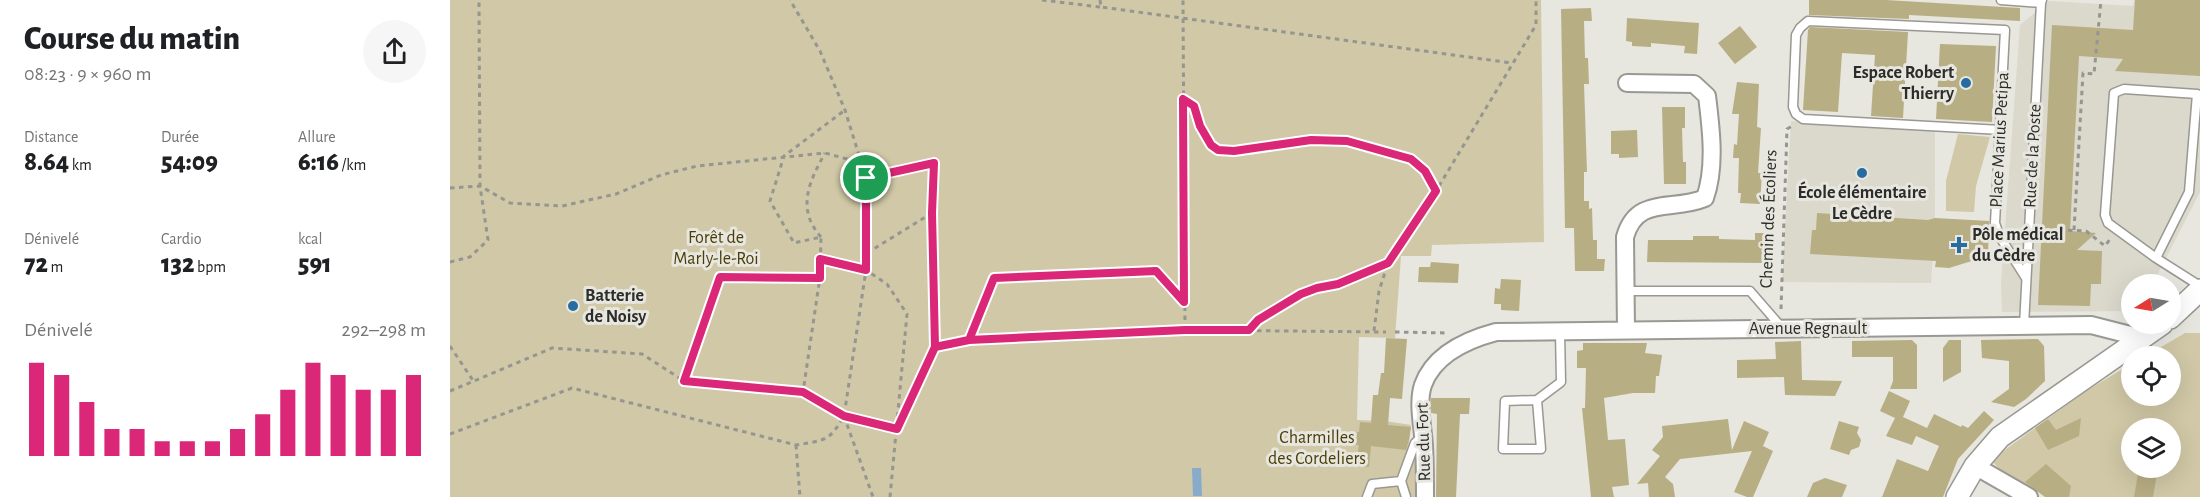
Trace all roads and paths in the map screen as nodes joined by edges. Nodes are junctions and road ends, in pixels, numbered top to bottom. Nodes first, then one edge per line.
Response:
1 (479, 0) edge
2 (790, 0) edge
3 (1042, 0) edge
4 (1100, 0) edge
5 (1184, 0) edge
6 (1536, 0) edge
7 (2001, 0) edge
8 (2101, 0) edge
9 (2042, 1) edge
10 (1101, 7) junction
11 (1184, 18) junction
12 (1512, 63) junction
13 (1627, 83) dead end
14 (1183, 99) junction
15 (845, 110) junction
16 (1803, 119) junction
17 (2001, 130) junction
18 (825, 153) junction
19 (784, 156) junction
20 (866, 178) junction
21 (480, 186) junction
22 (450, 188) edge
23 (1436, 191) junction
24 (932, 213) junction
25 (2029, 226) junction
26 (2074, 230) junction
27 (821, 237) junction
28 (2111, 237) dead end
29 (867, 253) junction
30 (2156, 258) junction
31 (820, 259) junction
32 (450, 262) edge
33 (1388, 263) junction
34 (866, 270) junction
35 (820, 278) junction
36 (2026, 278) junction
37 (2200, 286) edge
38 (2200, 290) edge
39 (1626, 291) junction
40 (1184, 302) junction
41 (2181, 308) edge
42 (2024, 326) junction
43 (1783, 329) junction
44 (1185, 330) junction
45 (1249, 330) junction
46 (1626, 330) junction
47 (1374, 331) junction
48 (1386, 332) dead end
49 (1395, 332) dead end
50 (1560, 332) junction
51 (2148, 334) edge
52 (1473, 338) junction
53 (2142, 338) junction
54 (969, 340) junction
55 (450, 346) edge
56 (935, 347) junction
57 (684, 381) junction
58 (474, 382) junction
59 (450, 391) edge
60 (803, 392) junction
61 (1537, 400) junction
62 (844, 416) junction
63 (897, 429) junction
64 (450, 434) edge
65 (1423, 436) junction
66 (796, 444) junction
67 (1975, 466) junction
68 (1401, 481) junction
69 (800, 497) edge
70 (873, 497) edge
71 (890, 497) edge
72 (1367, 497) edge
73 (1407, 497) edge
74 (1425, 497) edge
75 (1957, 497) edge
76 (2029, 497) edge

1 - 21 path
2 - 15 path
3 - 10 path
4 - 10 path
5 - 11 path
6 - 12 path
7 - 9 lane
8 - 26 path
9 - 25 lane, Rue de la Poste
10 - 11 path
11 - 12 path
11 - 14 path
12 - 23 path
13 - 39 street
14 - 23 path
14 - 40 path
15 - 19 path
15 - 20 path
16 - 17 lane
16 - 17 lane, Place Marius Petipa
16 - 43 path, Chemin des Écoliers
17 - 36 lane, Place Marius Petipa
18 - 19 path
18 - 20 path
18 - 27 path
19 - 21 path
19 - 27 path
20 - 24 path
20 - 29 path
21 - 22 path
21 - 32 path
23 - 33 path
24 - 29 path
24 - 56 path
25 - 26 path
25 - 36 lane, Rue de la Poste
26 - 28 path
27 - 31 path
29 - 34 path
30 - 30 lane
30 - 37 lane
31 - 34 path
31 - 35 path
33 - 45 path
33 - 47 path
34 - 62 path
34 - 63 path
35 - 57 path
35 - 60 path
36 - 42 lane, Rue de la Poste
38 - 41 street
39 - 43 lane
39 - 46 street
40 - 44 path
40 - 54 path
42 - 43 street, Avenue Regnault
42 - 53 street, Avenue Regnault
43 - 46 street, Avenue Regnault
44 - 45 path
44 - 54 path
45 - 47 path
46 - 50 street, Avenue Regnault
47 - 48 path
49 - 52 path
50 - 52 street, Avenue Regnault
50 - 61 lane
51 - 53 street
52 - 65 street, Rue du Fort
53 - 67 street
54 - 56 path
55 - 58 path
56 - 63 path
57 - 58 path
57 - 60 path
58 - 59 path
60 - 62 path
61 - 61 lane
62 - 63 path
62 - 66 path
62 - 70 path
63 - 71 path
64 - 66 path
65 - 68 lane
65 - 74 street, Rue du Fort
66 - 69 path
67 - 75 street
67 - 76 street
68 - 72 lane
68 - 73 lane

